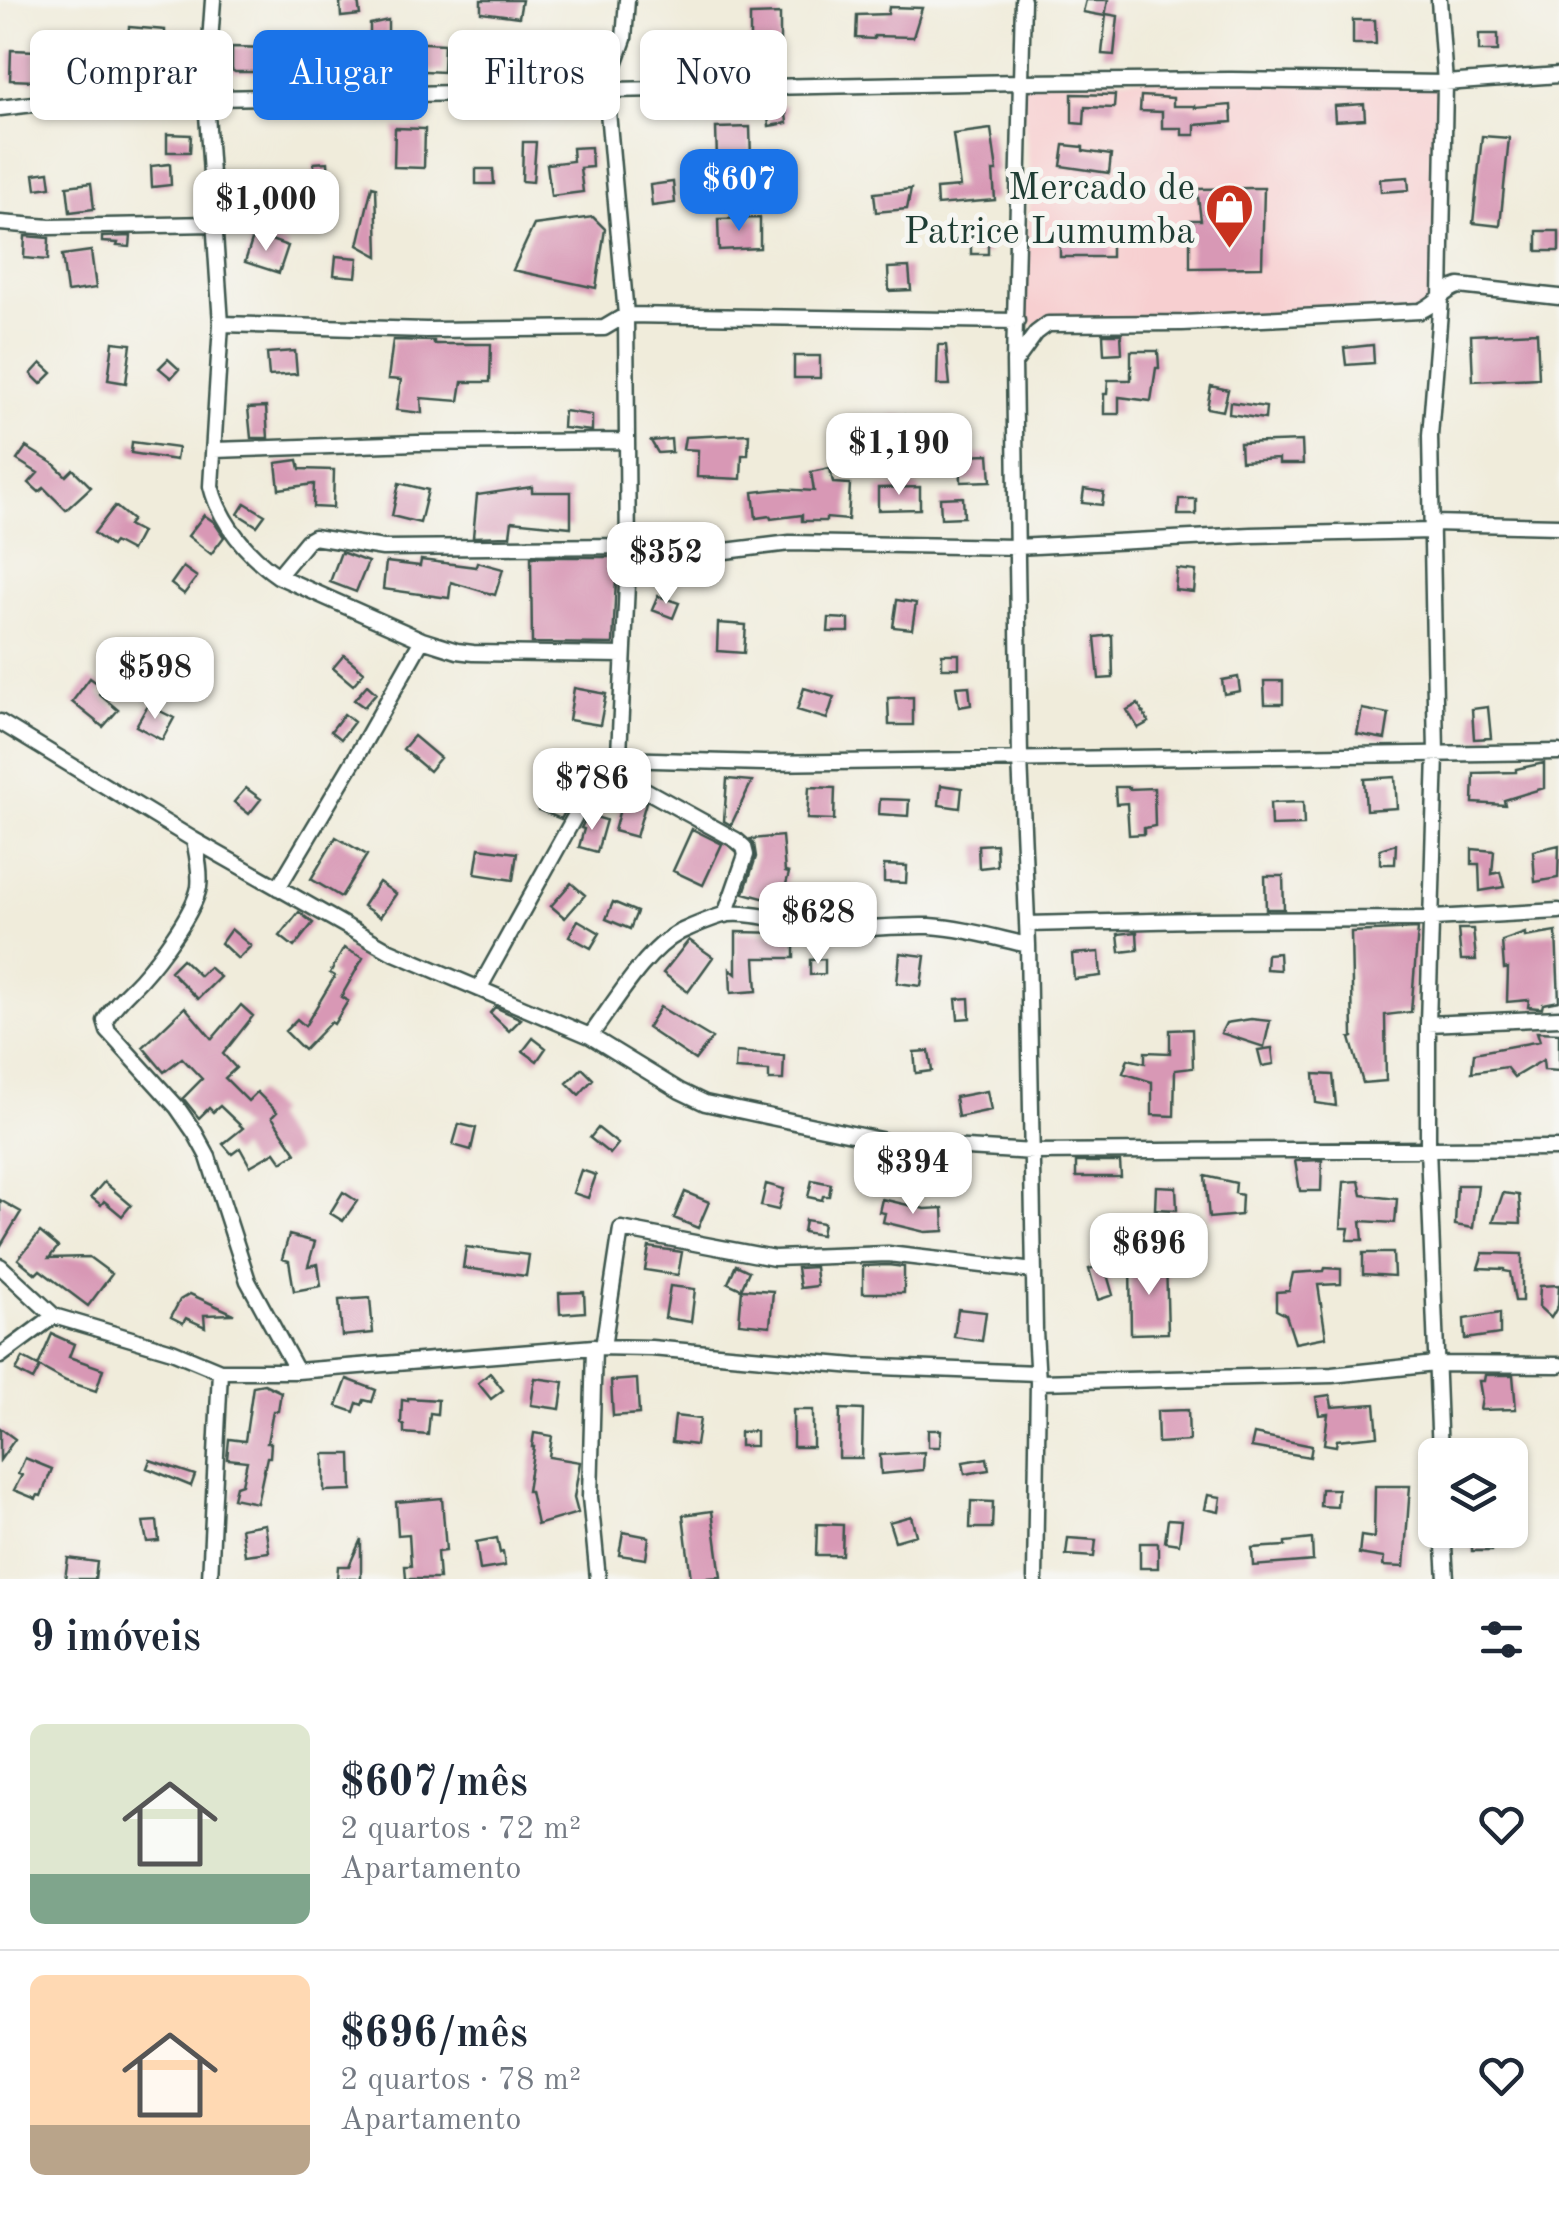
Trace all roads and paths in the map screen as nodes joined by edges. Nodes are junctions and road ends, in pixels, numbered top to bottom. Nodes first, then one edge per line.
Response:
1 (213, 0) edge
2 (627, 0) edge
3 (1024, 0) edge
4 (1439, 0) edge
5 (211, 30) edge
6 (620, 50) edge
7 (1559, 76) edge
8 (1021, 82) junction
9 (1445, 83) junction
10 (620, 89) edge
11 (448, 93) edge
12 (233, 97) edge
13 (30, 104) edge
14 (0, 108) edge
15 (207, 120) edge
16 (609, 120) edge
17 (0, 223) edge
18 (214, 224) junction
19 (1559, 297) edge
20 (1441, 299) junction
21 (626, 315) junction
22 (1017, 321) junction
23 (221, 324) junction
24 (1014, 362) junction
25 (626, 442) junction
26 (214, 450) junction
27 (1559, 526) edge
28 (1432, 527) junction
29 (626, 546) junction
30 (1016, 547) junction
31 (628, 563) junction
32 (278, 576) junction
33 (422, 640) junction
34 (623, 655) junction
35 (0, 722) edge
36 (1559, 752) edge
37 (1436, 754) junction
38 (1020, 758) junction
39 (618, 767) junction
40 (194, 840) junction
41 (278, 888) junction
42 (1559, 911) edge
43 (725, 915) junction
44 (1432, 918) junction
45 (1027, 924) junction
46 (1028, 945) junction
47 (479, 989) junction
48 (1559, 1018) edge
49 (1428, 1024) junction
50 (590, 1036) junction
51 (1428, 1148) junction
52 (1559, 1148) edge
53 (1033, 1152) junction
54 (0, 1266) edge
55 (1034, 1271) junction
56 (54, 1316) junction
57 (598, 1347) junction
58 (0, 1356) edge
59 (1435, 1364) junction
60 (1559, 1364) edge
61 (220, 1371) junction
62 (297, 1371) junction
63 (1038, 1377) junction
64 (1439, 1438) edge
65 (1445, 1548) edge
66 (210, 1579) edge
67 (598, 1579) edge
68 (1035, 1579) edge
69 (1446, 1579) edge

1 - 5 street
2 - 6 street
3 - 8 street
4 - 9 street
7 - 9 street
8 - 9 street
8 - 10 street
8 - 22 street
9 - 20 street
11 - 12 street
13 - 14 street
15 - 18 street
16 - 21 street
17 - 18 street
18 - 23 street
19 - 20 street
20 - 24 street
20 - 28 street
21 - 22 street
21 - 23 street
21 - 25 street
22 - 24 street
23 - 26 street
24 - 30 street
25 - 26 street
25 - 29 street
26 - 32 street
27 - 28 street
28 - 30 street
28 - 37 street
29 - 31 street
29 - 32 street
30 - 31 street
30 - 38 street
31 - 34 street
32 - 33 street
33 - 34 street
33 - 41 street
34 - 39 street
35 - 40 street
36 - 37 street
37 - 38 street
37 - 44 street
38 - 39 street
38 - 45 street
39 - 43 street
39 - 47 street
40 - 41 street
40 - 62 street
41 - 47 street
42 - 44 street
43 - 46 street
43 - 50 street
44 - 45 street
44 - 49 street
45 - 46 street
46 - 53 street
47 - 50 street
48 - 49 street
49 - 51 street
50 - 53 street
51 - 52 street
51 - 53 street
51 - 59 street
53 - 55 street
54 - 56 street
55 - 57 street
55 - 63 street
56 - 58 street
56 - 61 street
57 - 62 street
57 - 63 street
57 - 67 street
59 - 60 street
59 - 63 street
59 - 64 street
61 - 62 street
61 - 66 street
63 - 68 street
65 - 69 street

